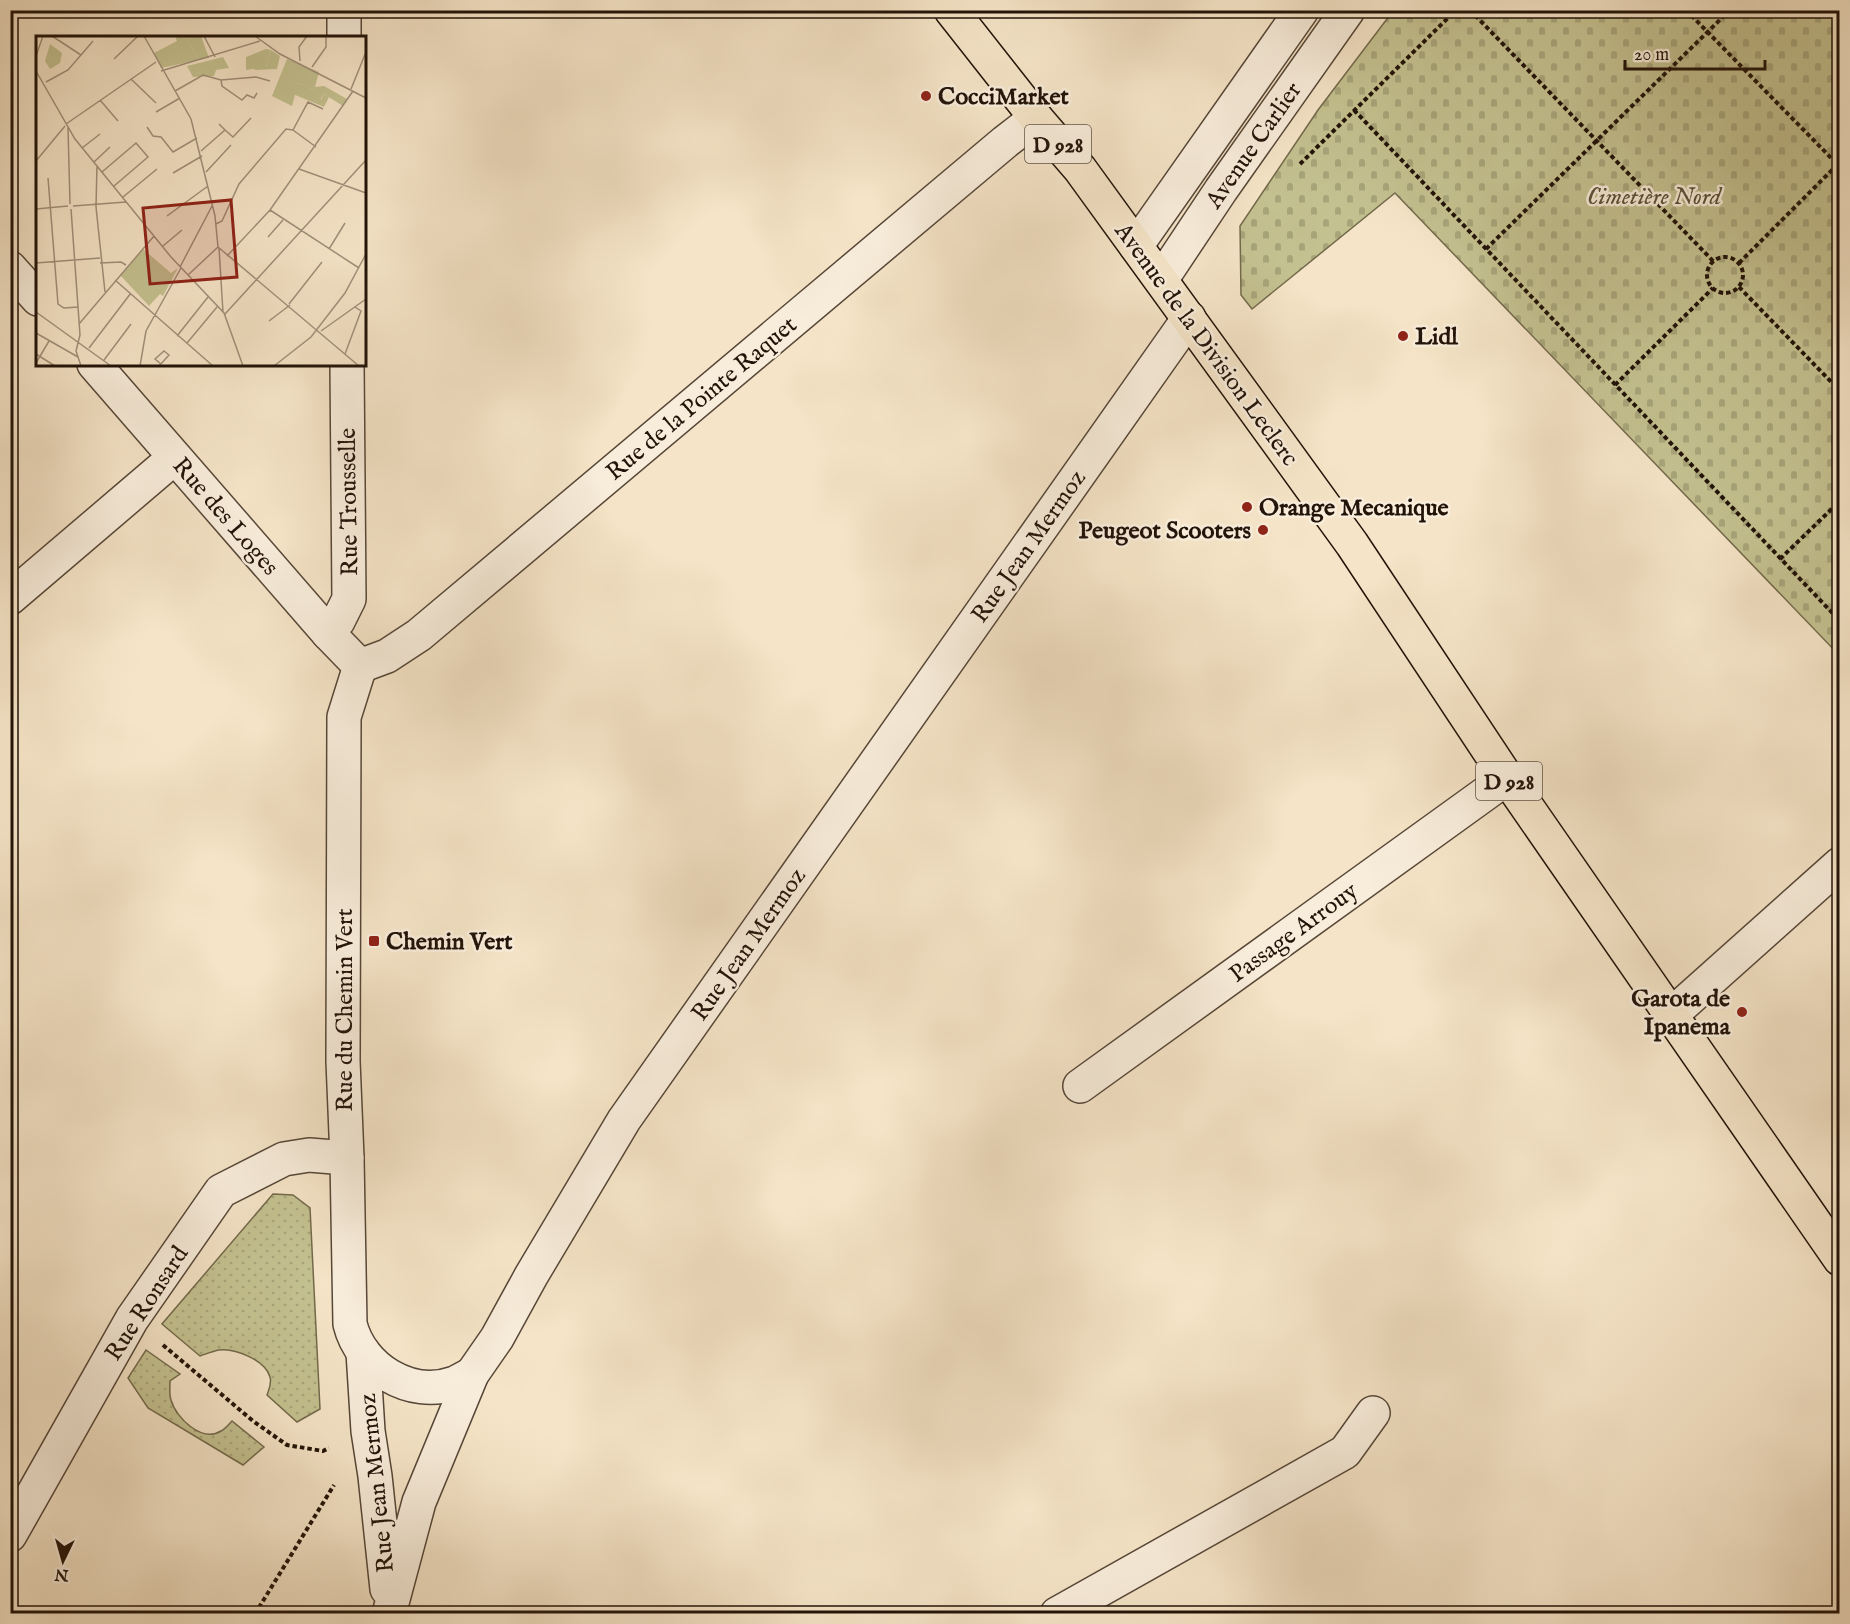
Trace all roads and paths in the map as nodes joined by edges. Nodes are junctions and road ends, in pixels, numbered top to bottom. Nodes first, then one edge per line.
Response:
1 (344, 10) edge
2 (951, 10) edge
3 (1302, 10) edge
4 (1348, 10) edge
5 (1456, 10) edge
6 (1470, 10) edge
7 (1686, 10) edge
8 (1730, 10) edge
9 (1707, 32) junction
10 (344, 36) edge
11 (1354, 110) junction
12 (1036, 118) junction
13 (1597, 141) junction
14 (1300, 164) dead end
15 (1839, 165) edge
16 (1136, 246) junction
17 (1486, 249) junction
18 (1714, 262) junction
19 (1739, 263) junction
20 (10, 268) edge
21 (1161, 280) junction
22 (1738, 287) junction
23 (1713, 288) junction
24 (36, 297) edge
25 (1189, 318) junction
26 (96, 366) edge
27 (347, 366) edge
28 (1615, 385) junction
29 (1839, 391) edge
30 (174, 458) junction
31 (1839, 501) edge
32 (1780, 559) junction
33 (10, 598) edge
34 (1839, 621) edge
35 (328, 633) junction
36 (360, 666) junction
37 (1507, 778) junction
38 (1839, 864) edge
39 (1671, 1015) junction
40 (1080, 1086) dead end
41 (346, 1158) junction
42 (1839, 1259) edge
43 (132, 1319) junction
44 (363, 1352) junction
45 (472, 1374) junction
46 (1374, 1413) dead end
47 (368, 1431) junction
48 (10, 1535) edge
49 (255, 1614) edge
50 (389, 1614) edge
51 (1057, 1614) edge

1 - 10 street
2 - 12 main road, Avenue de la Division Leclerc / D 928
3 - 16 street, Avenue Carlier
4 - 21 street, Avenue Carlier
5 - 11 path
6 - 13 path
7 - 9 path
8 - 9 path
9 - 13 path
9 - 15 path
11 - 14 path
11 - 17 path
12 - 16 main road, Avenue de la Division Leclerc / D 928
12 - 36 street, Rue de la Pointe Raquet
13 - 17 path
13 - 18 path
15 - 19 path
16 - 21 main road, Avenue de la Division Leclerc / D 928
17 - 28 path
18 - 19 path
18 - 23 path
19 - 22 path
20 - 24 street
21 - 25 main road, Avenue de la Division Leclerc / D 928
22 - 23 path
22 - 29 path
23 - 28 path
25 - 37 main road, Avenue de la Division Leclerc / D 928
25 - 45 street, Rue Jean Mermoz
26 - 30 street, Rue des Loges
27 - 35 street, Rue Trousselle
28 - 32 path
30 - 33 street
30 - 35 street, Rue des Loges
31 - 32 path
32 - 34 path
35 - 36 street, Rue des Loges
36 - 41 street, Rue du Chemin Vert
37 - 39 main road, Avenue de la Division Leclerc / D 928
37 - 40 street, Passage Arrouy
38 - 39 street
39 - 42 main road, D 928
41 - 43 street, Rue Ronsard
41 - 44 street, Rue du Chemin Vert
43 - 47 path
43 - 48 street, Rue Ronsard
44 - 45 street
44 - 47 street, Rue Jean Mermoz
45 - 50 street, Rue Jean Mermoz
46 - 51 street
47 - 49 path
47 - 50 street, Rue Jean Mermoz

